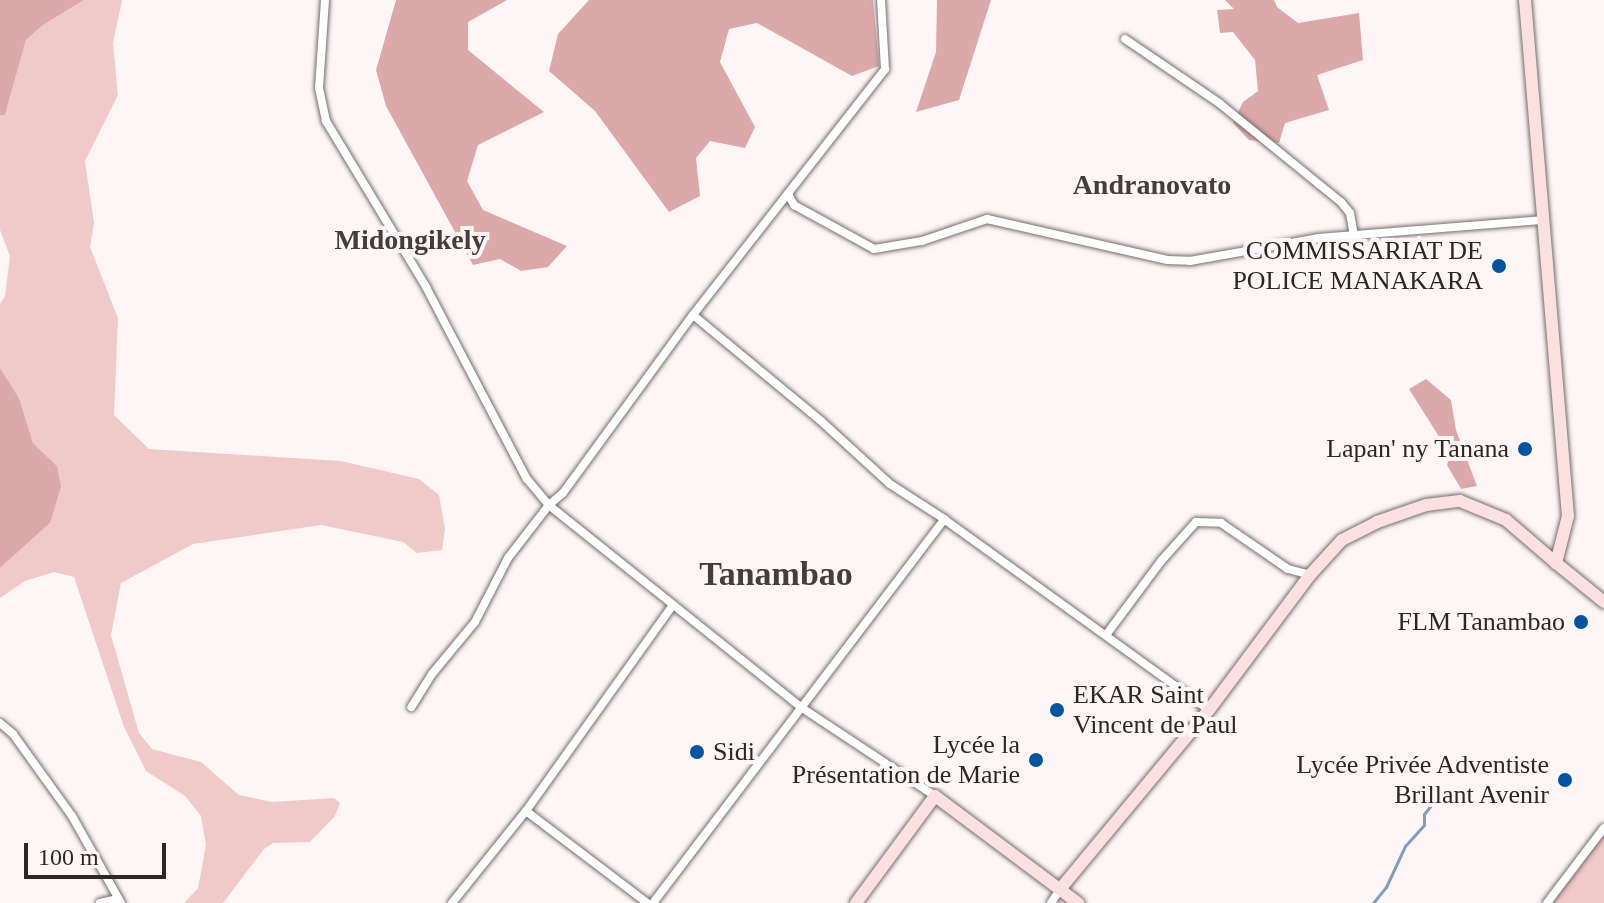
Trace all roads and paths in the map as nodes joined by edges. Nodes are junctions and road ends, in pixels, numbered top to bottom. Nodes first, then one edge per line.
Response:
1 (325, 0) edge
2 (881, 0) edge
3 (1525, 0) edge
4 (1125, 39) dead end
5 (788, 194) junction
6 (1543, 220) junction
7 (1354, 236) junction
8 (693, 315) junction
9 (549, 505) junction
10 (944, 519) junction
11 (1556, 563) junction
12 (1310, 575) junction
13 (1604, 602) edge
14 (673, 605) junction
15 (1106, 635) junction
16 (411, 707) dead end
17 (802, 708) junction
18 (1209, 710) junction
19 (0, 723) edge
20 (935, 796) junction
21 (526, 811) junction
22 (1604, 828) edge
23 (1061, 888) junction
24 (119, 901) edge
25 (100, 903) edge
26 (452, 903) edge
27 (650, 903) edge
28 (856, 903) edge
29 (1051, 903) edge
30 (1078, 903) edge
31 (1547, 903) edge

1 - 9 street
2 - 5 street
3 - 6 street
4 - 7 street
5 - 7 street
5 - 8 street
6 - 7 street
6 - 11 street
8 - 9 street
8 - 10 street
9 - 14 street
9 - 16 street
10 - 15 street
10 - 17 street
11 - 12 street
11 - 13 street
12 - 15 street
12 - 18 street
14 - 17 street
14 - 21 street
15 - 18 street
17 - 20 street
17 - 27 street
18 - 23 street
19 - 24 street
20 - 23 street
20 - 28 street
21 - 26 street
21 - 27 street
22 - 31 street
23 - 29 street
23 - 30 street
24 - 25 street

